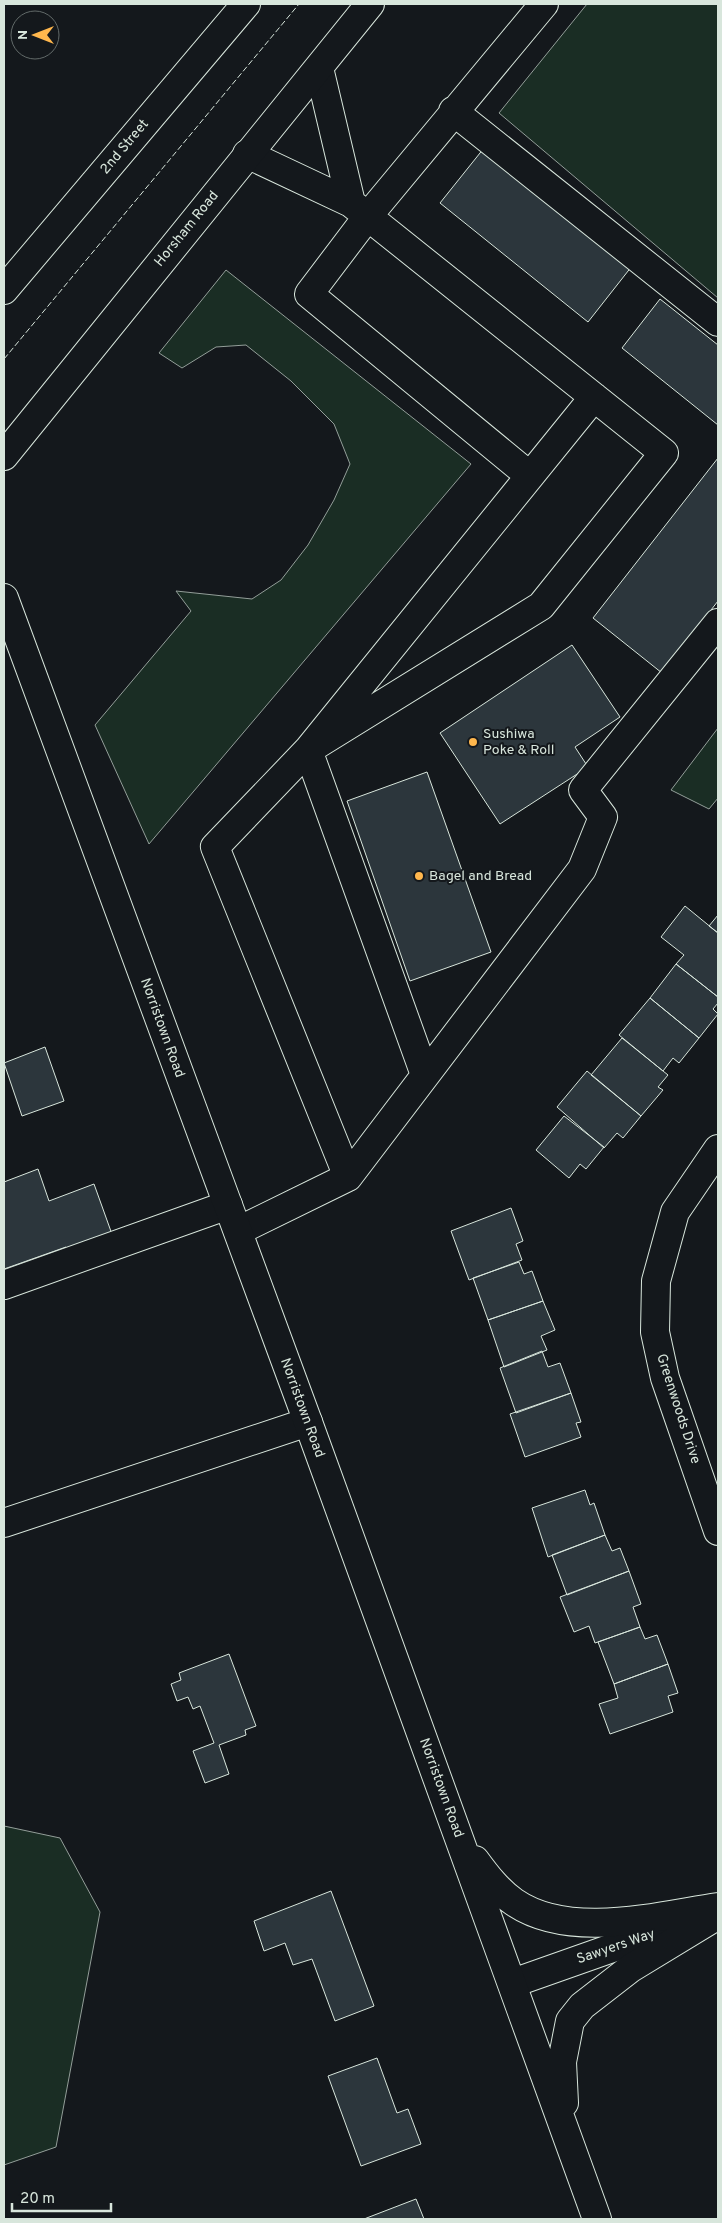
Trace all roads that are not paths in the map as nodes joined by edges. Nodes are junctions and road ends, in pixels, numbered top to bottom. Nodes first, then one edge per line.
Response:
1 (246, 4) edge
2 (370, 4) edge
3 (544, 4) edge
4 (319, 68) junction
5 (453, 111) junction
6 (248, 154) junction
7 (359, 210) junction
8 (4, 290) edge
9 (718, 322) edge
10 (594, 397) junction
11 (4, 456) edge
12 (530, 476) junction
13 (4, 598) edge
14 (718, 623) edge
15 (308, 750) junction
16 (425, 1075) junction
17 (718, 1149) edge
18 (348, 1177) junction
19 (228, 1205) junction
20 (238, 1232) junction
21 (4, 1285) edge
22 (308, 1422) junction
23 (4, 1523) edge
24 (718, 1531) edge
25 (460, 1839) junction
26 (718, 1909) edge
27 (718, 1915) edge
28 (513, 1983) junction
29 (571, 2146) junction
30 (597, 2219) edge

1 - 8 main road, 2nd Street
2 - 4 main road, Horsham Road
3 - 5 main road
4 - 6 main road, Horsham Road
4 - 7 main road
5 - 7 main road
5 - 9 main road
6 - 7 main road
6 - 11 main road, Horsham Road
7 - 10 main road
7 - 12 main road
10 - 12 main road
10 - 15 main road
12 - 15 main road
13 - 19 main road, Norristown Road
14 - 16 main road
15 - 16 main road
15 - 18 main road
16 - 18 main road
17 - 24 main road, Greenwoods Drive
18 - 20 main road
19 - 20 main road, Norristown Road
19 - 21 main road
20 - 22 main road, Norristown Road
22 - 23 main road
22 - 25 main road, Norristown Road
25 - 26 main road
25 - 28 main road, Norristown Road
26 - 28 main road, Sawyers Way
27 - 29 main road
28 - 29 main road, Norristown Road
29 - 30 main road, Norristown Road

